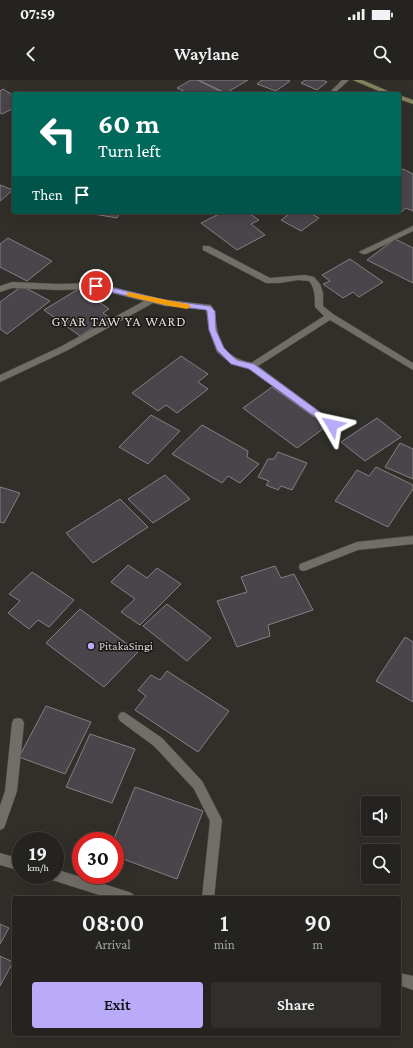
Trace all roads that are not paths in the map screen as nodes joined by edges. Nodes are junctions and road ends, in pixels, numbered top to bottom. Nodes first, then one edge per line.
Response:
1 (346, 80) edge
2 (356, 80) edge
3 (334, 92) edge
4 (387, 92) edge
5 (401, 98) edge
6 (413, 102) edge
7 (413, 228) edge
8 (206, 248) dead end
9 (363, 252) dead end
10 (0, 289) edge
11 (152, 300) junction
12 (330, 316) junction
13 (252, 366) junction
14 (413, 367) edge
15 (0, 379) edge
16 (332, 425) dead end
17 (413, 540) edge
18 (304, 567) dead end
19 (124, 717) dead end
20 (18, 723) dead end
21 (0, 824) edge
22 (0, 859) edge
23 (12, 863) edge
24 (64, 878) edge
25 (122, 896) edge
26 (208, 896) edge
27 (401, 980) edge
28 (413, 983) edge

1 - 3 street
2 - 4 main road
5 - 6 main road
7 - 9 street
8 - 12 street
10 - 11 street
11 - 13 street
11 - 15 street
12 - 13 street
12 - 14 street
13 - 16 street
17 - 18 street
19 - 26 street
20 - 21 street
22 - 23 street
24 - 25 street
27 - 28 street

